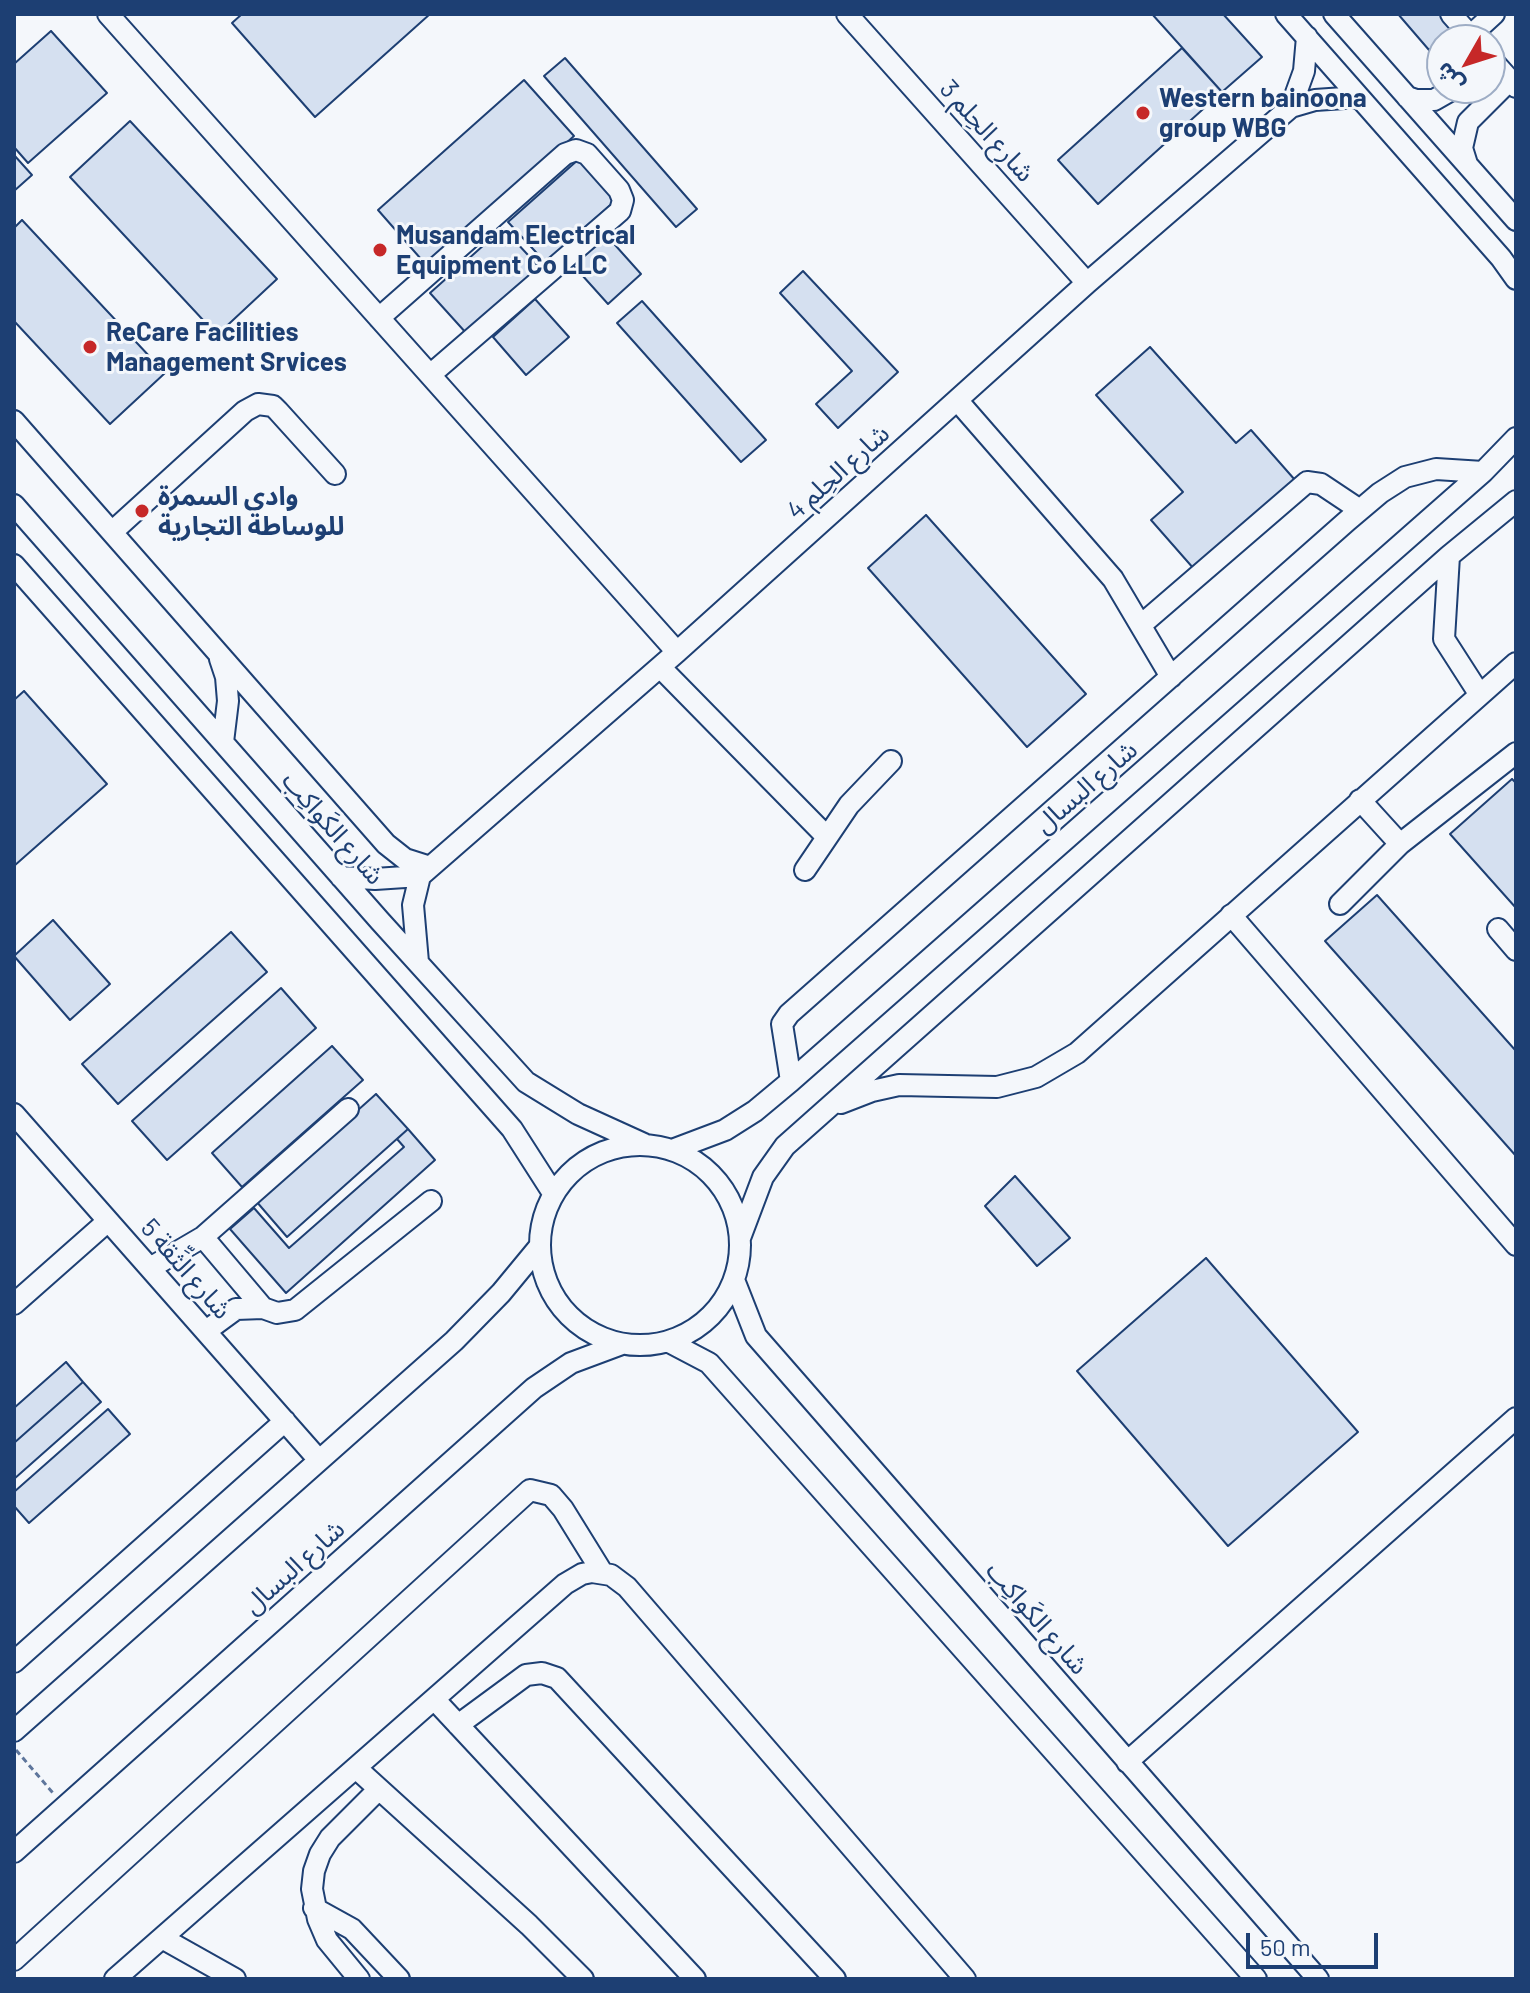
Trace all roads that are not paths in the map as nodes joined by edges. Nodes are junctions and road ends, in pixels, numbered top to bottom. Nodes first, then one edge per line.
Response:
1 (108, 14) edge
2 (847, 14) edge
3 (1286, 14) edge
4 (1334, 14) edge
5 (1307, 37) junction
6 (1513, 83) edge
7 (1359, 97) junction
8 (1407, 97) junction
9 (1426, 100) edge
10 (1291, 107) junction
11 (1468, 166) junction
12 (1516, 220) edge
13 (1516, 279) edge
14 (1087, 283) junction
15 (379, 318) junction
16 (430, 375) junction
17 (957, 400) junction
18 (14, 421) edge
19 (1516, 438) edge
20 (1483, 472) junction
21 (335, 474) dead end
22 (1516, 501) edge
23 (14, 505) edge
24 (1360, 510) junction
25 (112, 532) junction
26 (1449, 556) junction
27 (14, 565) edge
28 (1141, 625) junction
29 (677, 652) junction
30 (218, 654) junction
31 (1516, 663) edge
32 (660, 667) junction
33 (1171, 677) junction
34 (1480, 695) junction
35 (223, 742) junction
36 (1516, 753) edge
37 (891, 761) dead end
38 (1360, 800) junction
39 (827, 837) junction
40 (1400, 844) junction
41 (805, 870) dead end
42 (425, 872) junction
43 (341, 877) junction
44 (1340, 904) dead end
45 (1231, 915) junction
46 (1498, 929) dead end
47 (1516, 950) edge
48 (418, 962) junction
49 (791, 1081) junction
50 (829, 1107) junction
51 (348, 1109) dead end
52 (14, 1114) edge
53 (644, 1144) junction
54 (672, 1150) junction
55 (553, 1193) junction
56 (431, 1201) dead end
57 (108, 1221) junction
58 (203, 1237) junction
59 (740, 1238) junction
60 (1516, 1245) edge
61 (539, 1247) junction
62 (150, 1268) junction
63 (734, 1280) junction
64 (14, 1304) edge
65 (263, 1308) junction
66 (206, 1331) junction
67 (669, 1342) junction
68 (622, 1344) junction
69 (1516, 1418) edge
70 (285, 1421) junction
71 (318, 1459) junction
72 (602, 1572) junction
73 (14, 1662) edge
74 (434, 1699) junction
75 (458, 1725) junction
76 (14, 1731) edge
77 (1127, 1762) junction
78 (356, 1768) junction
79 (379, 1789) junction
80 (14, 1852) edge
81 (314, 1908) junction
82 (162, 1938) junction
83 (14, 1960) edge
84 (824, 1975) edge
85 (115, 1979) edge
86 (235, 1979) edge
87 (359, 1979) edge
88 (399, 1979) edge
89 (583, 1979) edge
90 (695, 1979) edge
91 (965, 1979) edge
92 (1256, 1979) edge
93 (1318, 1979) edge

1 - 15 street
2 - 14 street, شارع الحِلم 3
3 - 5 street
4 - 8 street
5 - 7 street
5 - 10 street, شارع الحِلم 4
6 - 11 street
7 - 10 street, شارع الحِلم 4
7 - 13 street
8 - 9 street
8 - 11 street
10 - 14 street, شارع الحِلم 4
11 - 12 street
14 - 17 street, شارع الحِلم 4
15 - 16 street
15 - 16 street
16 - 29 street
17 - 28 street
17 - 29 street, شارع الحِلم 4
18 - 25 street
19 - 20 street, شارع البسال
20 - 24 street
20 - 49 street, شارع البسال
21 - 25 street
22 - 26 street
23 - 35 street, شارع الكَواكِب
24 - 28 street
24 - 33 street
25 - 30 street
26 - 34 street
26 - 50 street
27 - 55 street
28 - 33 street
29 - 32 street, شارع الحِلم 4
30 - 35 street
30 - 42 street
31 - 34 street
32 - 39 street
32 - 42 street, شارع الحِلم 4
33 - 49 street
34 - 38 street
35 - 43 street, شارع الكَواكِب
36 - 40 street
37 - 39 street
38 - 40 street
38 - 45 street
39 - 41 street
40 - 44 street
42 - 43 street
42 - 48 street
43 - 48 street, شارع الكَواكِب
45 - 50 street
45 - 60 street
46 - 47 street
48 - 53 street, شارع الكَواكِب
49 - 54 street, شارع البسال
50 - 59 street
51 - 58 street
52 - 57 street, شارع الثِّقة 5
53 - 54 street
53 - 55 street
54 - 59 street
55 - 61 street
56 - 65 street
57 - 62 street, شارع الثِّقة 5
57 - 64 street
58 - 62 street
58 - 65 street
59 - 63 street
61 - 68 street
61 - 71 street
62 - 66 street, شارع الثِّقة 5
63 - 67 street
63 - 77 street, شارع الكَواكِب
65 - 66 street
66 - 70 street, شارع الثِّقة 5
67 - 68 street
67 - 92 street
68 - 80 street, شارع البسال
69 - 77 street
70 - 71 street, شارع الثِّقة 5
70 - 73 street
71 - 76 street
72 - 74 street
72 - 83 street
72 - 91 street
74 - 75 street
74 - 78 street
75 - 84 street
75 - 90 street
77 - 93 street, شارع الكَواكِب
78 - 79 street
78 - 82 street
79 - 81 street
79 - 89 street
81 - 87 street
81 - 88 street
82 - 85 street
82 - 86 street

